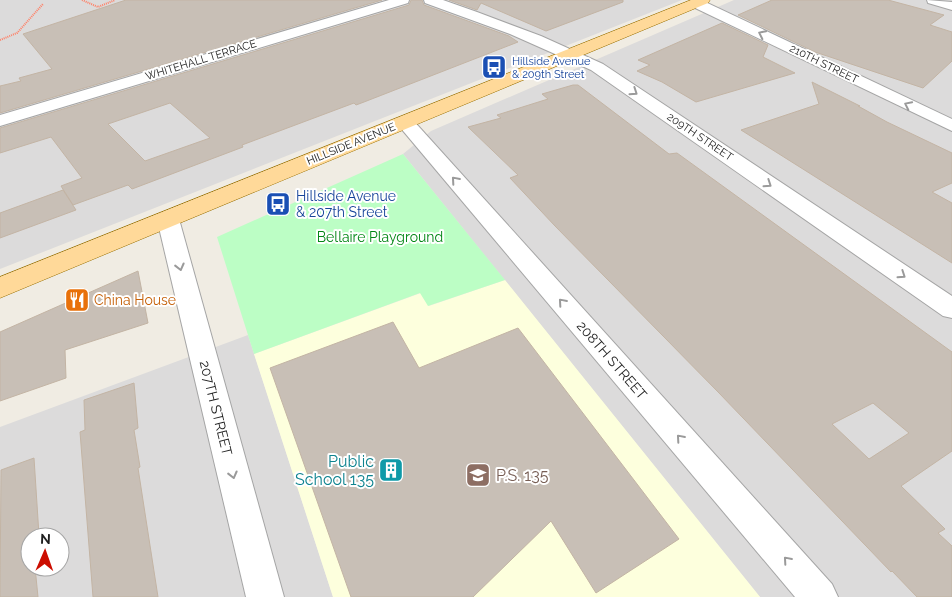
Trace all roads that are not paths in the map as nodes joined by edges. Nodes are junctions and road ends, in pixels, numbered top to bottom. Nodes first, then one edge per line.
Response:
1 (403, 0) edge
2 (430, 0) edge
3 (933, 0) edge
4 (700, 1) edge
5 (952, 6) edge
6 (570, 54) junction
7 (0, 121) edge
8 (405, 122) junction
9 (952, 126) edge
10 (168, 219) junction
11 (0, 288) edge
12 (952, 309) edge
13 (265, 597) edge
14 (819, 597) edge

1 - 7 street, WHITEHALL TERRACE
2 - 6 street, 209TH STREET
3 - 5 street
4 - 6 main road, HILLSIDE AVENUE
9 -> 4 street, 210TH STREET
6 - 8 main road, HILLSIDE AVENUE
6 -> 12 street, 209TH STREET
8 - 10 main road, HILLSIDE AVENUE
14 -> 8 street, 208TH STREET
10 - 11 main road, HILLSIDE AVENUE
10 -> 13 street, 207TH STREET

